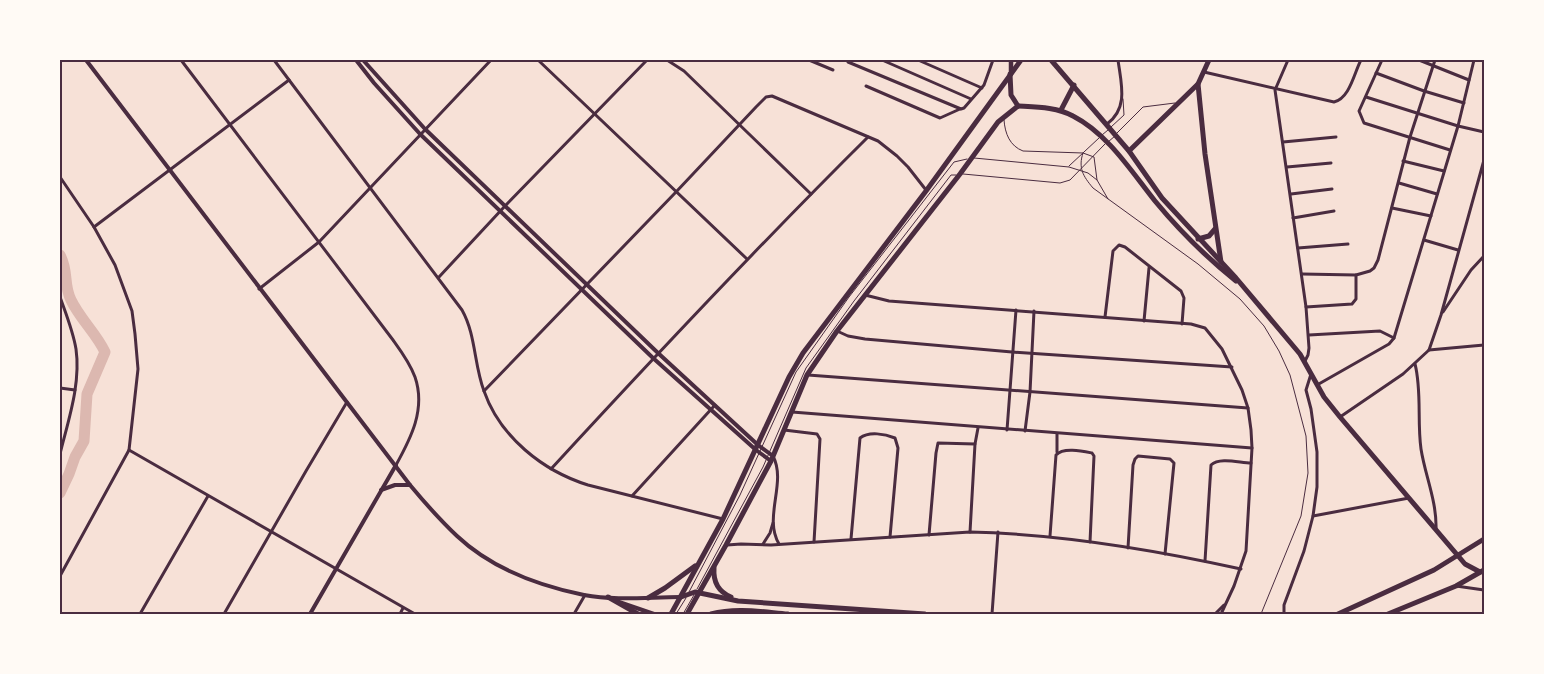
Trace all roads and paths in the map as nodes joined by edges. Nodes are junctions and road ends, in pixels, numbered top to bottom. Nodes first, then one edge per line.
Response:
1 (86, 60) edge
2 (181, 60) edge
3 (274, 60) edge
4 (356, 60) edge
5 (363, 60) edge
6 (492, 60) edge
7 (538, 60) edge
8 (647, 60) edge
9 (667, 60) edge
10 (810, 60) edge
11 (882, 60) edge
12 (918, 60) edge
13 (993, 60) edge
14 (1011, 60) edge
15 (1020, 60) edge
16 (1051, 60) edge
17 (1118, 60) edge
18 (1209, 60) edge
19 (1288, 60) edge
20 (1361, 60) edge
21 (1382, 60) edge
22 (1419, 60) edge
23 (1435, 60) edge
24 (1474, 60) edge
25 (848, 62) dead end
26 (1432, 66) junction
27 (833, 70) dead end
28 (1204, 72) junction
29 (1376, 73) junction
30 (1010, 74) junction
31 (289, 80) junction
32 (1469, 80) junction
33 (1198, 84) junction
34 (1074, 85) junction
35 (866, 86) dead end
36 (982, 88) junction
37 (1275, 90) junction
38 (1424, 91) junction
39 (1366, 97) junction
40 (971, 99) junction
41 (1123, 100) junction
42 (1179, 103) junction
43 (1464, 104) junction
44 (1018, 106) junction
45 (961, 109) junction
46 (1061, 110) junction
47 (1417, 113) junction
48 (594, 114) junction
49 (1004, 116) junction
50 (230, 125) junction
51 (739, 125) junction
52 (1109, 126) junction
53 (1458, 126) junction
54 (425, 129) junction
55 (1484, 132) edge
56 (420, 134) junction
57 (1116, 135) junction
58 (1101, 136) junction
59 (868, 137) junction
60 (1336, 137) dead end
61 (1410, 137) junction
62 (1283, 142) junction
63 (1107, 143) junction
64 (1450, 150) junction
65 (1129, 151) junction
66 (1083, 153) junction
67 (1094, 157) junction
68 (971, 158) junction
69 (1484, 160) edge
70 (1403, 161) junction
71 (1331, 163) dead end
72 (1068, 166) junction
73 (1287, 167) junction
74 (170, 169) junction
75 (1081, 170) junction
76 (1444, 171) junction
77 (960, 174) junction
78 (60, 177) edge
79 (1097, 180) junction
80 (1399, 183) junction
81 (371, 188) junction
82 (1332, 189) dead end
83 (926, 191) junction
84 (676, 192) junction
85 (811, 194) junction
86 (1291, 194) junction
87 (1437, 194) junction
88 (1110, 201) junction
89 (505, 206) junction
90 (1392, 208) junction
91 (501, 211) junction
92 (1334, 211) dead end
93 (1430, 216) junction
94 (1294, 218) junction
95 (94, 228) junction
96 (1215, 228) junction
97 (1186, 235) junction
98 (1199, 239) junction
99 (1424, 240) junction
100 (319, 242) junction
101 (1348, 244) dead end
102 (1298, 248) junction
103 (1458, 250) junction
104 (1484, 256) edge
105 (747, 259) junction
106 (1221, 262) junction
107 (1149, 267) junction
108 (1302, 274) junction
109 (1356, 275) junction
110 (439, 277) junction
111 (588, 284) junction
112 (259, 289) junction
113 (582, 289) junction
114 (1248, 291) junction
115 (865, 295) junction
116 (60, 297) edge
117 (1306, 307) junction
118 (1016, 310) junction
119 (1034, 312) junction
120 (1441, 314) junction
121 (1105, 317) junction
122 (1144, 321) junction
123 (1182, 324) junction
124 (837, 331) junction
125 (1309, 335) junction
126 (1394, 338) junction
127 (1484, 345) edge
128 (1309, 348) junction
129 (1429, 350) junction
130 (1012, 352) junction
131 (658, 353) junction
132 (1032, 353) junction
133 (1300, 354) junction
134 (653, 358) junction
135 (1305, 361) junction
136 (1415, 364) junction
137 (1233, 368) junction
138 (1312, 374) junction
139 (807, 375) junction
140 (1318, 385) junction
141 (60, 388) edge
142 (75, 390) junction
143 (484, 391) junction
144 (1009, 391) junction
145 (1030, 392) junction
146 (347, 402) junction
147 (715, 405) junction
148 (1248, 408) junction
149 (711, 410) junction
150 (791, 412) junction
151 (1340, 417) junction
152 (978, 428) junction
153 (783, 430) junction
154 (1007, 430) junction
155 (1026, 431) junction
156 (1058, 434) junction
157 (975, 444) junction
158 (1252, 448) junction
159 (759, 449) junction
160 (129, 450) junction
161 (1057, 453) junction
162 (60, 454) edge
163 (770, 457) junction
164 (1251, 463) junction
165 (396, 465) junction
166 (551, 470) junction
167 (410, 485) junction
168 (381, 490) junction
169 (208, 496) junction
170 (632, 496) junction
171 (1409, 498) junction
172 (1314, 516) junction
173 (722, 518) junction
174 (774, 520) junction
175 (1436, 530) junction
176 (271, 531) junction
177 (970, 532) junction
178 (998, 532) junction
179 (929, 535) junction
180 (1050, 536) junction
181 (890, 537) junction
182 (1484, 538) edge
183 (851, 539) junction
184 (814, 542) junction
185 (1090, 542) junction
186 (763, 544) junction
187 (779, 544) junction
188 (726, 545) junction
189 (1128, 548) junction
190 (1165, 554) junction
191 (1458, 556) junction
192 (1205, 561) junction
193 (698, 564) junction
194 (715, 565) junction
195 (336, 568) junction
196 (1240, 568) junction
197 (1482, 571) edge
198 (60, 576) edge
199 (1456, 586) junction
200 (1484, 590) edge
201 (697, 593) junction
202 (688, 594) junction
203 (585, 595) junction
204 (608, 597) junction
205 (680, 597) junction
206 (648, 598) junction
207 (738, 601) junction
208 (1226, 602) junction
209 (404, 608) junction
210 (869, 612) edge
211 (140, 614) edge
212 (224, 614) edge
213 (310, 614) edge
214 (400, 614) edge
215 (415, 614) edge
216 (574, 614) edge
217 (638, 614) edge
218 (654, 614) edge
219 (671, 614) edge
220 (676, 614) edge
221 (685, 614) edge
222 (711, 614) edge
223 (788, 614) edge
224 (925, 614) edge
225 (992, 614) edge
226 (1215, 614) edge
227 (1221, 614) edge
228 (1261, 614) edge
229 (1282, 614) edge
230 (1338, 614) edge
231 (1388, 614) edge

1 - 74 street
2 - 50 street
3 - 31 street
4 - 56 street
5 - 54 street
6 - 54 street
7 - 48 street
8 - 48 street
9 - 51 street
10 - 27 street
11 - 40 street
12 - 36 street
13 - 36 street
14 - 30 main road
15 - 30 main road
16 - 34 main road
17 - 41 street
18 - 28 main road
19 - 37 street
20 - 37 street
21 - 29 street
22 - 26 street
23 - 26 street
24 - 32 street
25 - 45 street
26 - 32 street
26 - 38 street
28 - 33 main road
28 - 37 street
29 - 38 street
29 - 39 street
30 - 44 main road
30 - 83 main road
31 - 50 street
31 - 81 street
32 - 43 street
33 - 42 main road
33 - 96 main road
34 - 46 main road
34 - 52 main road
35 - 45 street
36 - 40 street
37 - 62 street
38 - 43 street
38 - 47 street
39 - 47 street
39 - 61 street
40 - 45 street
41 - 52 street
41 - 52 lane
42 - 57 lane
42 - 65 main road
43 - 53 street
44 - 46 main road
44 - 49 main road
46 - 58 main road
47 - 53 street
47 - 61 street
48 - 84 street
48 - 89 street
49 - 66 lane
49 - 68 main road
50 - 74 street
50 - 100 street
51 - 59 street
51 - 84 street
51 - 85 street
52 - 57 main road
52 - 58 lane
53 - 55 street
53 - 64 street
54 - 56 street
54 - 89 street
56 - 81 street
56 - 91 street
57 - 63 lane
57 - 65 main road
58 - 63 main road
58 - 66 lane
59 - 83 street
59 - 85 street
60 - 62 street
61 - 64 street
61 - 70 street
62 - 73 street
63 - 67 lane
63 - 97 main road
64 - 76 street
65 - 98 main road
66 - 67 lane
66 - 72 lane
66 - 75 lane
67 - 75 lane
67 - 79 lane
68 - 72 lane
68 - 77 main road
68 - 159 lane
69 - 103 street
70 - 76 street
70 - 80 street
71 - 73 street
72 - 75 lane
73 - 86 street
74 - 95 street
74 - 112 street
75 - 77 lane
75 - 79 lane
75 - 88 lane
76 - 87 street
77 - 115 main road
77 - 163 lane
78 - 95 street
79 - 88 lane
80 - 87 street
80 - 90 street
81 - 100 street
81 - 110 street
82 - 86 street
83 - 159 main road
84 - 105 street
84 - 111 street
85 - 105 street
86 - 94 street
87 - 93 street
88 - 228 lane
89 - 91 street
89 - 111 street
90 - 93 street
90 - 109 street
91 - 110 street
91 - 113 street
92 - 94 street
93 - 99 street
94 - 102 street
95 - 160 street
96 - 98 main road
96 - 106 main road
97 - 98 main road
97 - 114 main road
98 - 106 main road
99 - 103 street
99 - 126 street
100 - 112 street
100 - 165 street
101 - 102 street
102 - 108 street
103 - 120 street
104 - 120 street
105 - 131 street
106 - 114 main road
107 - 121 street
107 - 122 street
107 - 123 street
108 - 109 street
108 - 117 street
109 - 117 street
110 - 143 street
111 - 113 street
111 - 131 street
112 - 146 street
113 - 134 street
113 - 143 street
114 - 133 main road
115 - 118 street
115 - 124 main road
116 - 142 street
117 - 125 street
118 - 119 street
118 - 130 street
119 - 121 street
119 - 132 street
120 - 129 street
121 - 122 street
122 - 123 street
123 - 137 street
124 - 130 street
124 - 139 main road
125 - 126 street
125 - 128 street
126 - 140 street
127 - 129 street
128 - 133 street
128 - 135 street
129 - 136 street
130 - 132 street
130 - 144 street
131 - 134 street
131 - 147 street
132 - 137 street
132 - 145 street
133 - 135 main road
134 - 149 street
134 - 166 street
135 - 138 main road
136 - 151 street
136 - 175 street
137 - 148 street
138 - 140 main road
138 - 172 street
139 - 144 street
139 - 150 main road
140 - 151 main road
141 - 142 street
142 - 162 street
143 - 166 street
144 - 145 street
144 - 154 street
145 - 148 street
145 - 155 street
146 - 165 street
146 - 176 street
147 - 149 street
147 - 159 street
148 - 158 street
149 - 159 street
149 - 170 street
150 - 152 street
150 - 153 main road
151 - 171 main road
152 - 154 street
152 - 157 street
153 - 163 main road
153 - 184 street
154 - 155 street
155 - 156 street
156 - 158 street
156 - 161 street
157 - 177 street
157 - 179 street
158 - 164 street
159 - 163 street
159 - 173 main road
159 - 202 lane
160 - 169 street
160 - 198 street
161 - 180 street
161 - 185 street
163 - 174 street
163 - 188 main road
163 - 201 lane
164 - 192 street
164 - 196 street
165 - 167 street
165 - 168 street
166 - 170 street
167 - 168 street
167 - 203 street
168 - 195 street
169 - 176 street
169 - 211 street
170 - 173 street
171 - 172 street
171 - 175 main road
172 - 229 street
173 - 193 main road
174 - 186 street
174 - 187 street
175 - 191 main road
176 - 195 street
176 - 212 street
177 - 178 street
177 - 179 street
178 - 180 street
178 - 225 street
179 - 181 street
180 - 185 street
181 - 183 street
181 - 183 street
182 - 191 main road
183 - 184 street
184 - 187 street
185 - 189 street
186 - 187 street
186 - 188 street
188 - 194 main road
189 - 190 street
189 - 190 street
190 - 192 street
191 - 197 main road
191 - 230 main road
192 - 196 street
193 - 205 main road
193 - 206 main road
194 - 201 main road
194 - 207 main road
195 - 209 street
195 - 213 street
196 - 208 street
197 - 199 main road
199 - 200 street
199 - 231 main road
201 - 202 main road
201 - 207 main road
201 - 221 main road
202 - 205 main road
202 - 220 lane
203 - 204 street
203 - 216 street
204 - 206 street
204 - 217 main road
204 - 218 street
205 - 206 street
205 - 219 main road
207 - 210 main road
208 - 226 street
208 - 227 street
209 - 214 street
209 - 215 street
210 - 224 main road
222 - 223 main road

